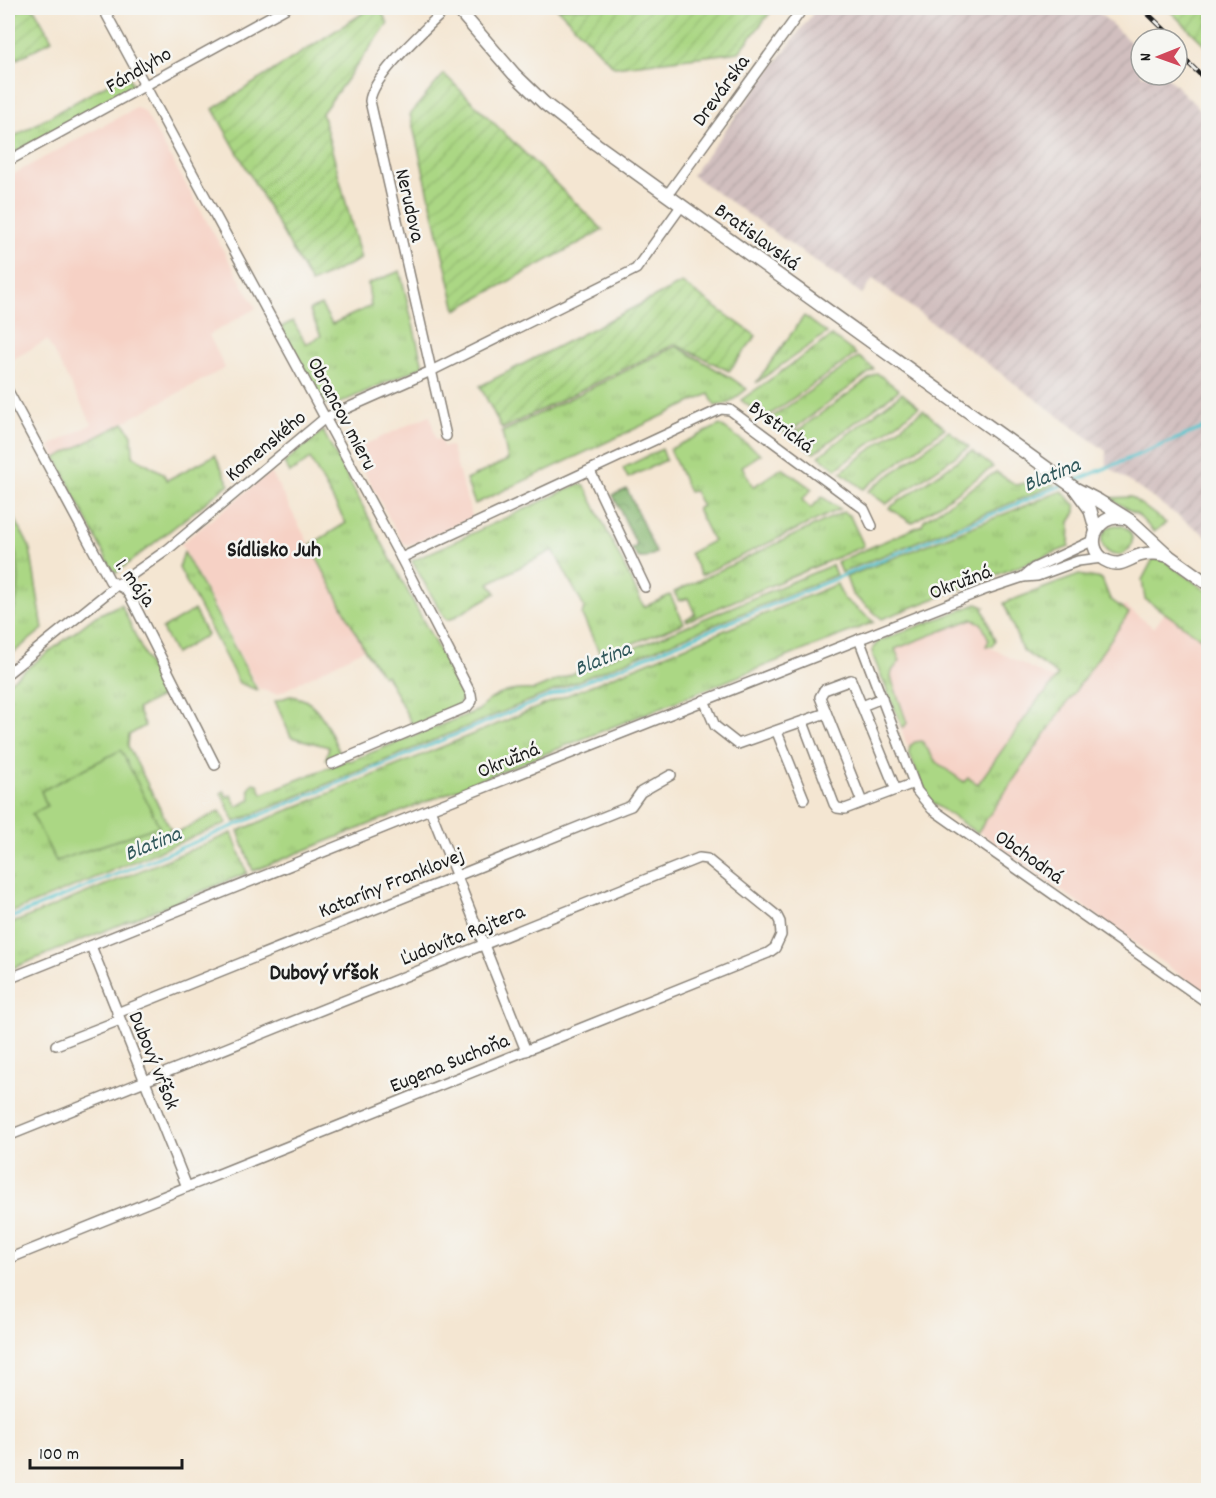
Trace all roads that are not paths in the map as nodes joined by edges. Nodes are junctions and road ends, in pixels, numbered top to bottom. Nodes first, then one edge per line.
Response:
1 (103, 8) edge
2 (286, 8) edge
3 (447, 8) edge
4 (457, 8) edge
5 (803, 8) edge
6 (145, 86) junction
7 (8, 161) edge
8 (668, 194) junction
9 (682, 205) junction
10 (431, 371) junction
11 (8, 391) edge
12 (325, 418) junction
13 (446, 436) dead end
14 (590, 471) junction
15 (1076, 489) junction
16 (1124, 518) junction
17 (872, 526) dead end
18 (1138, 530) junction
19 (1095, 535) junction
20 (1169, 556) junction
21 (401, 558) junction
22 (1102, 558) junction
23 (1132, 558) junction
24 (1023, 577) junction
25 (1209, 584) edge
26 (117, 585) junction
27 (645, 587) dead end
28 (859, 639) junction
29 (8, 673) edge
30 (882, 698) junction
31 (704, 700) junction
32 (862, 706) junction
33 (826, 713) junction
34 (803, 722) junction
35 (777, 732) junction
36 (332, 764) dead end
37 (215, 765) dead end
38 (671, 774) dead end
39 (914, 783) junction
40 (896, 790) junction
41 (804, 799) dead end
42 (862, 802) junction
43 (430, 809) junction
44 (695, 860) joint
45 (456, 875) junction
46 (484, 945) junction
47 (91, 946) junction
48 (8, 979) edge
49 (1209, 1003) edge
50 (119, 1016) junction
51 (56, 1045) dead end
52 (526, 1051) junction
53 (145, 1081) junction
54 (8, 1136) edge
55 (186, 1187) junction
56 (8, 1259) edge

1 - 6 street, Obrancov mieru
2 - 6 street, Fándlyho
3 - 10 street, Nerudova
4 - 8 main road, Bratislavská
5 - 8 street, Drevárska
6 - 7 street, Fándlyho
6 - 12 street, Obrancov mieru
8 - 9 main road, Bratislavská
9 - 10 street, Komenského
9 - 15 main road, Bratislavská
10 - 12 street, Komenského
10 - 13 street, Nerudova
11 - 26 street, 1. mája
12 - 21 street, Obrancov mieru
12 - 26 street, Komenského
14 - 17 street, Bystrická
14 - 21 street, Bystrická
14 - 27 street
15 - 16 main road
15 - 19 main road
16 - 18 main road
16 - 19 main road
18 - 20 main road
18 - 23 main road
19 - 22 main road
19 - 24 street, Okružná
20 - 23 main road
20 - 25 main road
21 - 36 street, Obrancov mieru
22 - 23 main road
22 - 24 street, Okružná
24 - 28 street, Okružná
26 - 29 street, Komenského
26 - 37 street, 1. mája
28 - 30 street, Obchodná
28 - 31 street, Okružná
30 - 32 street
30 - 39 street, Obchodná
31 - 35 street
31 - 43 street, Okružná
32 - 33 street
32 - 40 street
33 - 34 street
33 - 42 street
34 - 35 street
34 - 42 street
35 - 41 street
38 - 45 street, Kataríny Franklovej
39 - 40 street
39 - 49 street, Obchodná
40 - 42 street
43 - 45 street
43 - 47 street, Okružná
44 - 46 street, Ľudovíta Rajtera
44 - 52 street, Eugena Suchoňa
45 - 46 street
45 - 50 street, Kataríny Franklovej
46 - 52 street
46 - 53 street, Ľudovíta Rajtera
47 - 48 street, Okružná
47 - 50 street, Dubový vŕšok
50 - 51 street, Kataríny Franklovej
50 - 53 street, Dubový vŕšok
52 - 55 street, Eugena Suchoňa
53 - 54 street, Ľudovíta Rajtera
53 - 55 street, Dubový vŕšok
55 - 56 street, Eugena Suchoňa

